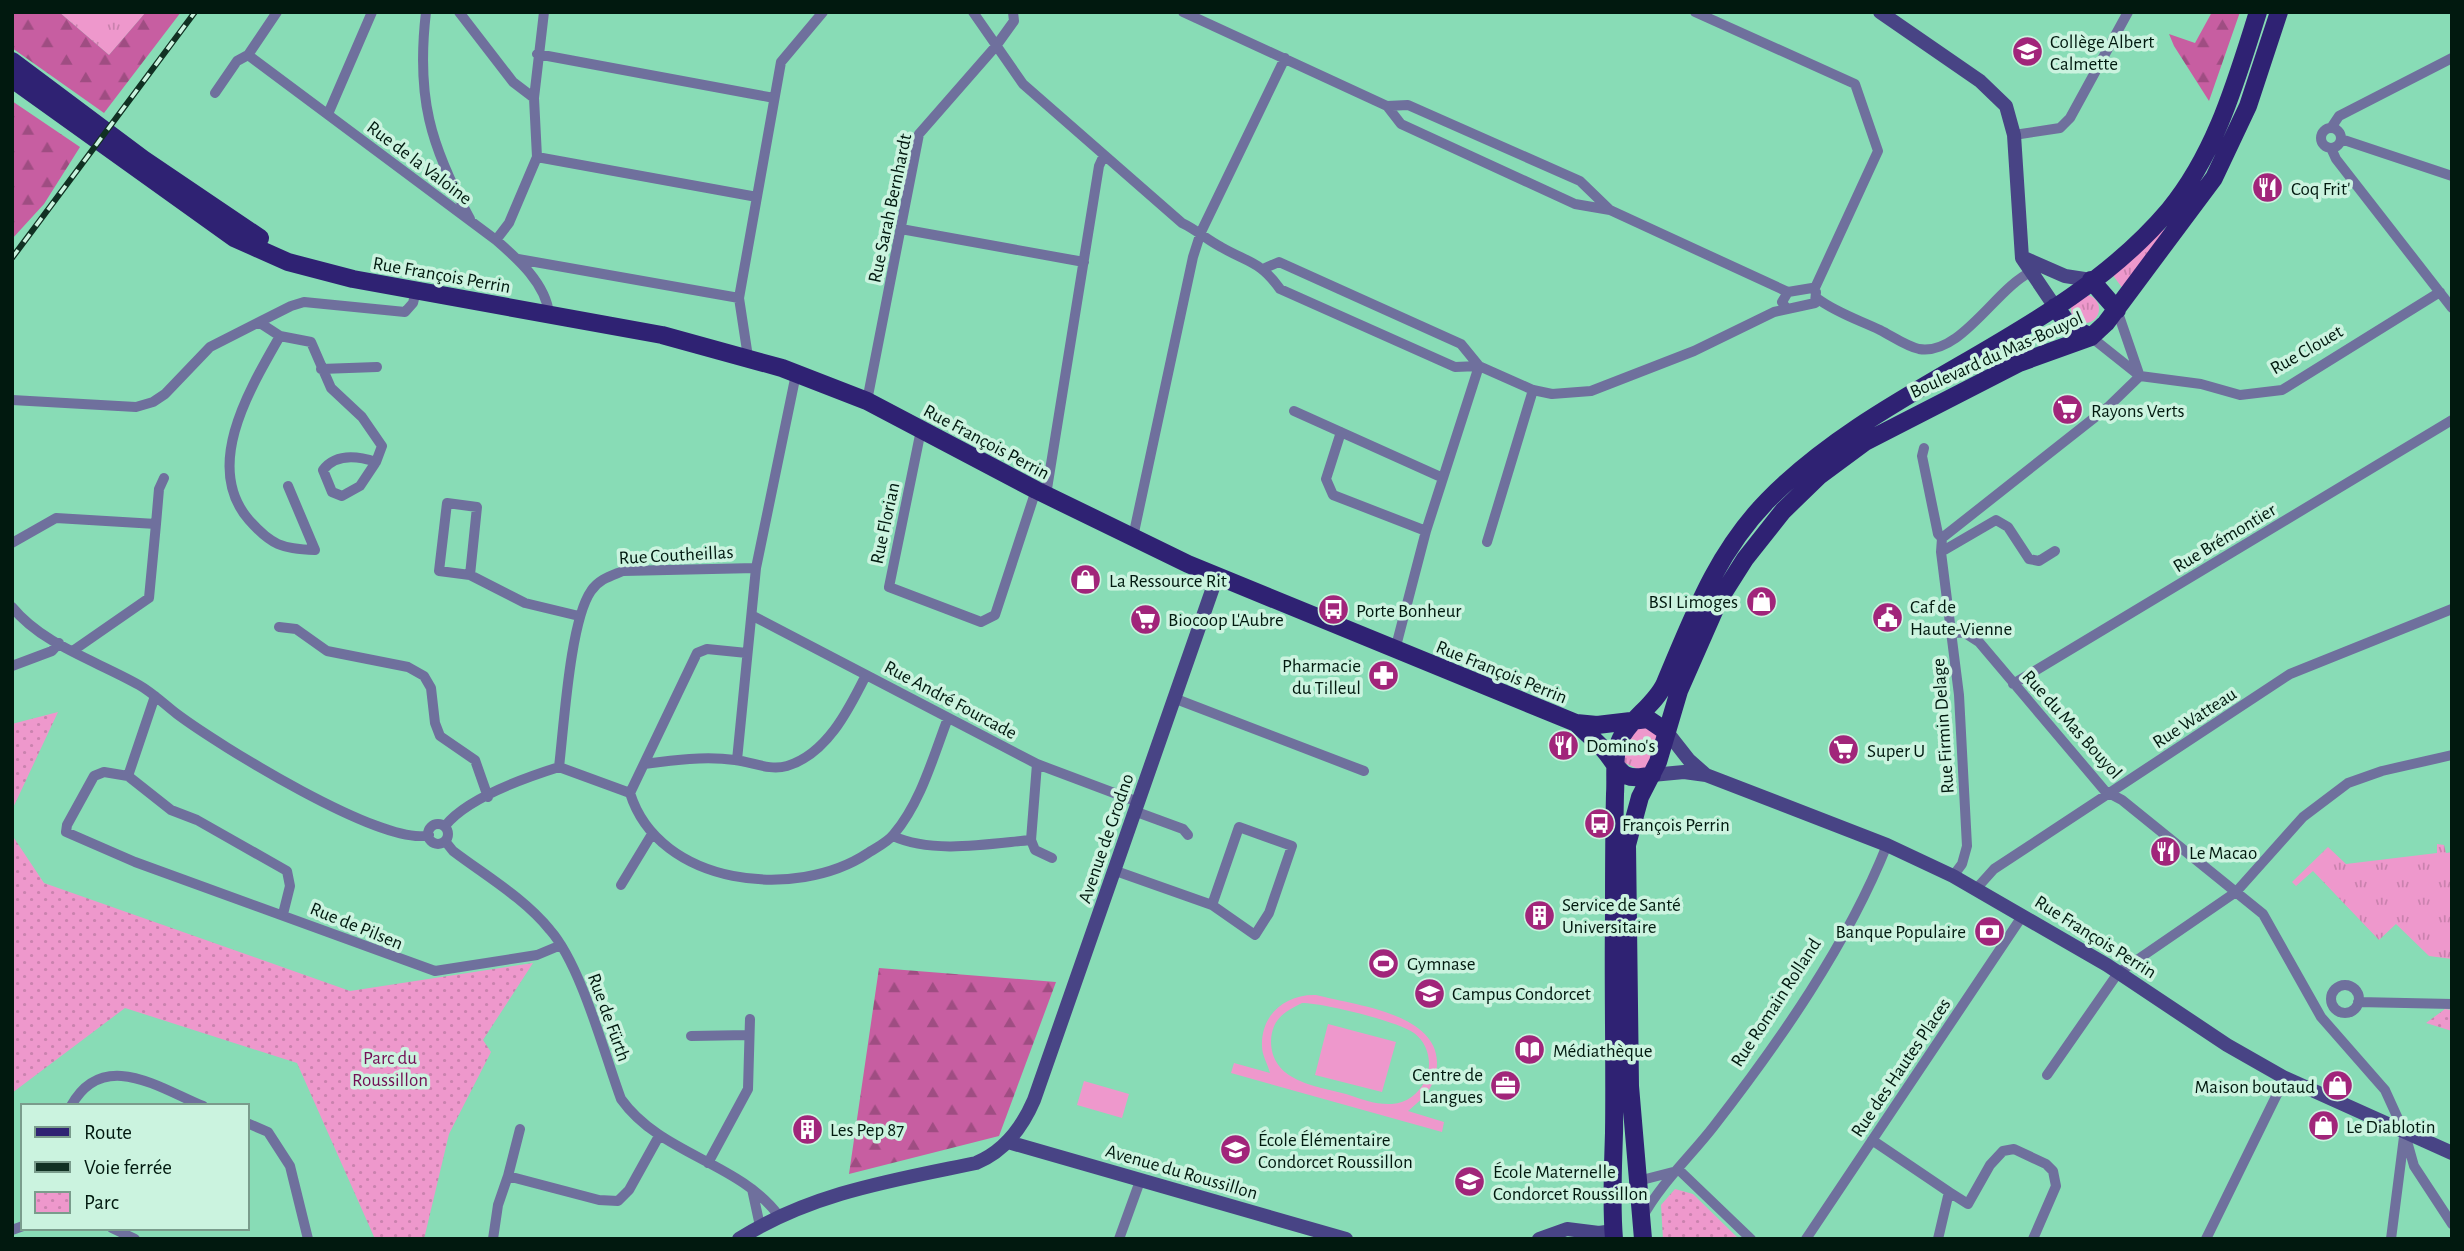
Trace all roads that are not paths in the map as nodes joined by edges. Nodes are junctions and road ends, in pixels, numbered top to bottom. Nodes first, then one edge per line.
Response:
1 (277, 12) edge
2 (372, 12) edge
3 (426, 12) edge
4 (459, 12) edge
5 (544, 12) edge
6 (823, 12) edge
7 (973, 12) edge
8 (1013, 12) edge
9 (1183, 12) edge
10 (1695, 12) edge
11 (1880, 12) edge
12 (2128, 12) edge
13 (2258, 12) edge
14 (2279, 12) edge
15 (996, 47) junction
16 (537, 54) junction
17 (248, 55) junction
18 (1285, 58) junction
19 (2452, 58) edge
20 (12, 61) edge
21 (12, 79) edge
22 (215, 93) dead end
23 (534, 98) junction
24 (774, 99) junction
25 (1387, 106) junction
26 (328, 114) junction
27 (2331, 128) junction
28 (99, 135) junction
29 (2014, 135) junction
30 (2341, 139) junction
31 (2331, 148) junction
32 (1104, 155) junction
33 (537, 157) junction
34 (2452, 176) edge
35 (757, 197) junction
36 (1610, 210) junction
37 (471, 221) junction
38 (901, 229) junction
39 (1201, 232) junction
40 (496, 240) junction
41 (2022, 258) junction
42 (518, 259) junction
43 (1084, 262) junction
44 (1265, 268) junction
45 (2031, 272) junction
46 (2094, 283) junction
47 (416, 290) junction
48 (1788, 292) junction
49 (2440, 292) junction
50 (738, 298) junction
51 (1816, 298) junction
52 (2055, 307) junction
53 (1786, 308) junction
54 (2452, 308) edge
55 (2117, 310) junction
56 (549, 314) junction
57 (260, 323) junction
58 (280, 336) junction
59 (2091, 337) junction
60 (748, 358) junction
61 (1479, 366) junction
62 (377, 367) dead end
63 (321, 369) junction
64 (796, 374) junction
65 (2140, 376) junction
66 (1533, 390) junction
67 (12, 400) edge
68 (867, 401) junction
69 (1294, 411) dead end
70 (2452, 420) edge
71 (921, 430) junction
72 (1341, 432) junction
73 (1924, 448) dead end
74 (376, 462) junction
75 (164, 478) dead end
76 (1443, 478) junction
77 (288, 486) dead end
78 (1041, 493) junction
79 (156, 524) junction
80 (1426, 531) junction
81 (1133, 537) junction
82 (1942, 538) junction
83 (1487, 542) dead end
84 (12, 543) edge
85 (2055, 551) dead end
86 (1941, 552) junction
87 (756, 568) junction
88 (470, 575) junction
89 (1217, 576) junction
90 (13, 608) edge
91 (2452, 609) edge
92 (579, 616) junction
93 (752, 616) junction
94 (279, 627) dead end
95 (1953, 632) junction
96 (59, 643) junction
97 (74, 650) junction
98 (1395, 650) junction
99 (747, 653) junction
100 (12, 666) edge
101 (866, 675) junction
102 (2013, 684) junction
103 (155, 696) junction
104 (1176, 699) junction
105 (948, 718) junction
106 (1635, 720) junction
107 (1576, 723) junction
108 (1667, 732) junction
109 (2452, 755) edge
110 (737, 760) junction
111 (644, 764) junction
112 (1037, 764) junction
113 (559, 767) junction
114 (1616, 768) junction
115 (1364, 771) dead end
116 (1652, 775) junction
117 (1706, 775) junction
118 (128, 776) junction
119 (631, 793) junction
120 (2111, 793) junction
121 (488, 797) junction
122 (1136, 807) junction
123 (445, 826) junction
124 (652, 834) junction
125 (429, 835) junction
126 (1188, 835) dead end
127 (893, 836) junction
128 (1031, 840) junction
129 (445, 841) junction
130 (1887, 845) junction
131 (1052, 858) dead end
132 (1113, 870) junction
133 (1952, 876) junction
134 (621, 885) dead end
135 (1976, 889) junction
136 (2236, 892) junction
137 (1212, 905) junction
138 (283, 914) junction
139 (2023, 915) junction
140 (561, 945) junction
141 (2118, 972) junction
142 (2358, 1002) junction
143 (2452, 1004) edge
144 (2334, 1007) junction
145 (2321, 1017) junction
146 (750, 1019) dead end
147 (749, 1035) junction
148 (691, 1036) dead end
149 (2047, 1075) dead end
150 (2285, 1078) junction
151 (73, 1104) edge
152 (199, 1104) edge
153 (248, 1123) edge
154 (520, 1129) dead end
155 (2405, 1134) junction
156 (659, 1136) junction
157 (1872, 1140) junction
158 (1008, 1142) junction
159 (2452, 1153) edge
160 (708, 1163) junction
161 (1679, 1170) junction
162 (508, 1176) junction
163 (1139, 1181) junction
164 (752, 1189) junction
165 (1626, 1191) junction
166 (1949, 1192) junction
167 (779, 1216) junction
168 (2452, 1224) edge
169 (760, 1226) junction
170 (1624, 1228) edge
171 (116, 1230) edge
172 (135, 1239) edge
173 (308, 1239) edge
174 (492, 1239) edge
175 (739, 1239) edge
176 (1119, 1239) edge
177 (1346, 1239) edge
178 (1539, 1239) edge
179 (1643, 1239) edge
180 (1751, 1239) edge
181 (1806, 1239) edge
182 (1938, 1239) edge
183 (2033, 1239) edge
184 (2206, 1239) edge
185 (2390, 1239) edge

1 - 17 street
2 - 26 street
3 - 37 street
4 - 23 street
5 - 16 street
6 - 24 street
7 - 15 street
8 - 15 street, Rue Sarah Bernhardt
9 - 18 street
10 - 51 street
11 - 29 street
12 - 29 street
13 - 46 main road, Boulevard du Mas-Bouyol
14 - 55 main road, Boulevard du Mas-Bouyol
15 - 32 street
15 - 38 street, Rue Sarah Bernhardt
16 - 23 street
16 - 24 street
17 - 22 street
17 - 26 street, Rue de la Valoine
18 - 25 street
18 - 39 street
19 - 27 street
20 - 28 main road
21 - 28 main road
23 - 33 street
24 - 35 street
25 - 36 street
25 - 36 street
26 - 37 street, Rue de la Valoine
27 - 30 street
27 - 31 street
28 - 47 main road, Rue François Perrin
29 - 41 street
30 - 31 street
30 - 34 street
31 - 49 street
32 - 39 street
32 - 43 street
33 - 35 street
33 - 40 street
35 - 50 street
36 - 48 street
37 - 40 street, Rue de la Valoine
38 - 43 street
38 - 68 street, Rue Sarah Bernhardt
39 - 44 street
39 - 81 street
40 - 42 street, Rue de la Valoine
41 - 45 street
41 - 46 street
42 - 50 street
42 - 56 street, Rue de la Valoine
43 - 78 street
44 - 61 street
44 - 61 street
45 - 51 street
45 - 52 street
46 - 52 main road, Boulevard du Mas-Bouyol
46 - 55 main road
47 - 56 main road, Rue François Perrin
47 - 57 street
48 - 51 street
48 - 53 street
49 - 54 street
49 - 65 street, Rue Clouet
50 - 60 street
51 - 53 street
52 - 59 main road
52 - 106 main road, Boulevard du Mas-Bouyol
53 - 66 street
55 - 59 main road, Boulevard du Mas-Bouyol
55 - 65 street
56 - 60 main road, Rue François Perrin
57 - 58 street
57 - 67 street
58 - 63 street
58 - 77 street
59 - 65 street
59 - 108 main road, Boulevard du Mas-Bouyol
60 - 64 main road, Rue François Perrin
61 - 66 street
61 - 76 street
62 - 63 street
63 - 74 street
64 - 68 main road, Rue François Perrin
64 - 87 street, Rue Coutheillas
65 - 82 street
66 - 83 street
68 - 71 main road, Rue François Perrin
69 - 72 street
70 - 102 street, Rue Brémontier
71 - 78 main road, Rue François Perrin
71 - 78 street, Rue Florian
72 - 76 street
72 - 80 street
73 - 82 street, Rue Firmin Delage
74 - 74 street
75 - 79 street
76 - 80 street
78 - 81 main road, Rue François Perrin
79 - 84 street
79 - 97 street
80 - 98 street
81 - 89 main road, Rue François Perrin
82 - 86 street, Rue Firmin Delage
85 - 86 street
86 - 95 street, Rue Firmin Delage
87 - 92 street, Rue Coutheillas
87 - 93 street
88 - 88 street
88 - 92 street
89 - 98 main road, Rue François Perrin
89 - 104 street, Avenue de Grodno
90 - 96 street
91 - 120 street, Rue Watteau
92 - 113 street, Rue Coutheillas
93 - 99 street
93 - 101 street, Rue André Fourcade
94 - 121 street
95 - 102 street, Rue du Mas Bouyol
95 - 133 street, Rue Firmin Delage
96 - 97 street
96 - 100 street
97 - 103 street
98 - 107 main road, Rue François Perrin
99 - 110 street
99 - 111 street
101 - 105 street, Rue André Fourcade
101 - 110 street
102 - 120 street, Rue du Mas Bouyol
103 - 118 street
103 - 125 street
104 - 115 street
104 - 122 street, Avenue de Grodno
105 - 112 street, Rue André Fourcade
105 - 127 street
106 - 107 main road, Rue François Perrin
106 - 108 main road, Rue François Perrin
106 - 114 main road
107 - 114 main road, Rue François Perrin
108 - 116 main road
108 - 117 street, Rue François Perrin
109 - 136 street
110 - 111 street
111 - 119 street
112 - 122 street, Rue André Fourcade
112 - 128 street
113 - 119 street
113 - 121 street
114 - 116 main road, Rue François Perrin
114 - 165 main road
116 - 117 street, Rue François Perrin
116 - 165 main road
117 - 130 street, Rue François Perrin
118 - 138 street, Rue de Pilsen
118 - 138 street
119 - 124 street
120 - 135 street, Rue Watteau
120 - 136 street, Rue du Mas Bouyol
121 - 123 street
122 - 126 street, Rue André Fourcade
122 - 132 street, Avenue de Grodno
123 - 125 street
123 - 129 street
124 - 127 street
124 - 134 street
125 - 129 street
127 - 128 street
128 - 131 street
129 - 140 street, Rue de Fürth
130 - 133 street, Rue François Perrin
130 - 161 street, Rue Romain Rolland
132 - 137 street
132 - 158 street, Avenue de Grodno
133 - 135 street, Rue François Perrin
135 - 139 street, Rue François Perrin
136 - 141 street
136 - 145 street, Rue du Mas Bouyol
137 - 137 street
138 - 140 street, Rue de Pilsen
139 - 141 street, Rue François Perrin
139 - 157 street, Rue des Hautes Places
140 - 156 street, Rue de Fürth
141 - 149 street
141 - 150 street, Rue François Perrin
142 - 143 street
142 - 144 street
142 - 144 street
144 - 145 street
145 - 155 street, Rue du Mas Bouyol
146 - 147 street
147 - 148 street
147 - 160 street
150 - 155 street, Rue François Perrin
150 - 184 street
151 - 152 street
153 - 173 street
154 - 162 street
155 - 159 street, Rue François Perrin
155 - 168 street, Rue du Mas Bouyol
155 - 185 street
156 - 160 street, Rue de Fürth
156 - 162 street
157 - 166 street
157 - 181 street, Rue des Hautes Places
158 - 163 street, Avenue du Roussillon
158 - 167 street
160 - 164 street, Rue de Fürth
161 - 165 street
161 - 170 street, Rue Romain Rolland
161 - 180 street
162 - 174 street
163 - 176 street
163 - 177 street, Avenue du Roussillon
164 - 167 street, Rue de Fürth
164 - 169 street
165 - 170 main road
165 - 170 main road
166 - 182 street
166 - 183 street
167 - 169 street
169 - 175 street
170 - 178 street
170 - 179 main road
171 - 172 street

